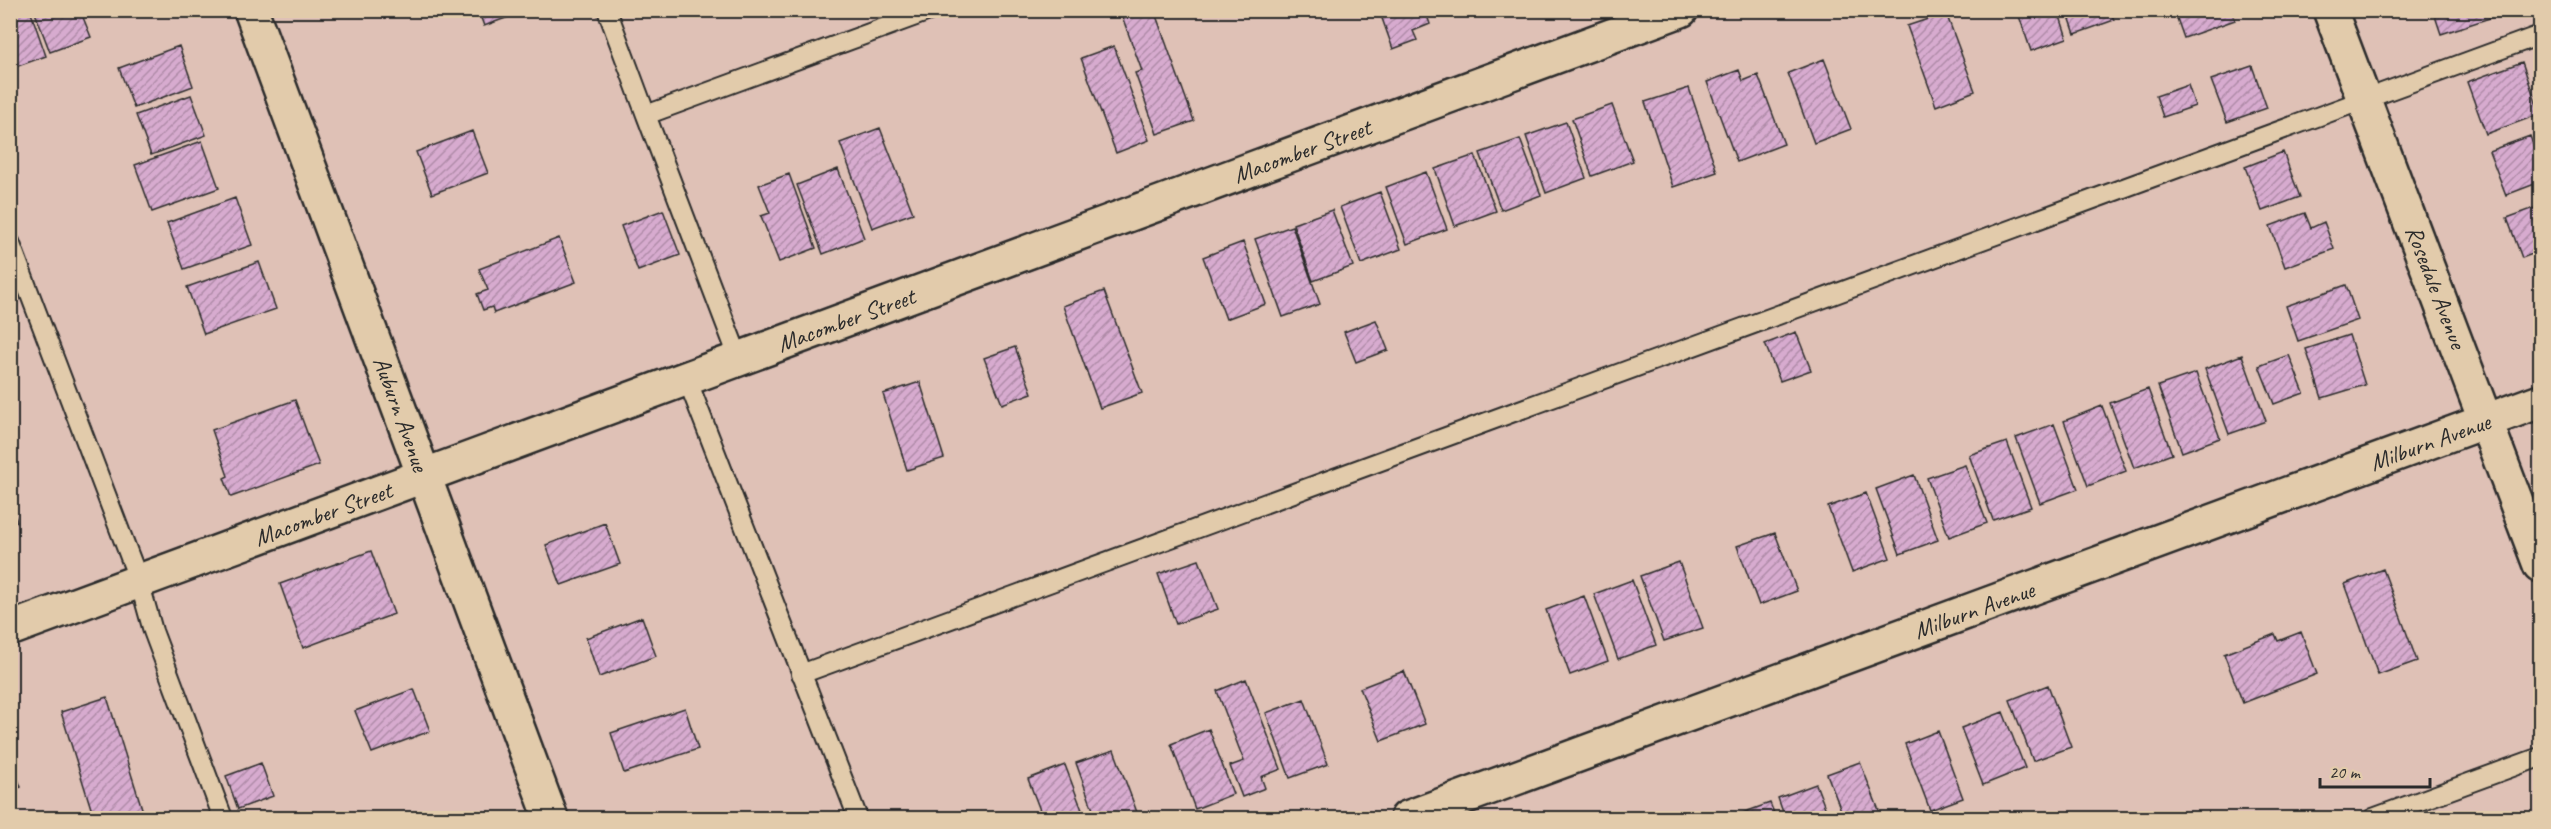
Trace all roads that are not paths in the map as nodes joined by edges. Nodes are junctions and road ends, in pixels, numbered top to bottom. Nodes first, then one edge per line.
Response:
1 (251, 10) edge
2 (607, 10) edge
3 (932, 10) edge
4 (1681, 10) edge
5 (2330, 10) edge
6 (2541, 35) edge
7 (2364, 99) junction
8 (646, 116) junction
9 (10, 242) edge
10 (18, 283) edge
11 (739, 359) junction
12 (687, 379) junction
13 (2541, 401) edge
14 (2487, 421) junction
15 (424, 476) junction
16 (2541, 565) edge
17 (139, 581) junction
18 (10, 629) edge
19 (801, 674) junction
20 (2541, 757) edge
21 (223, 819) edge
22 (551, 819) edge
23 (858, 819) edge
24 (1407, 819) edge
25 (2373, 819) edge

1 - 15 street, Auburn Avenue
2 - 8 lane
3 - 8 lane
4 - 11 street, Macomber Street
5 - 7 street, Rosedale Avenue
6 - 7 lane
7 - 14 street, Rosedale Avenue
7 - 19 lane
8 - 11 lane
9 - 10 lane
10 - 17 lane
11 - 12 street, Macomber Street
12 - 15 street, Macomber Street
12 - 19 lane
13 - 14 street, Milburn Avenue
14 - 16 street, Rosedale Avenue
14 - 24 street, Milburn Avenue
15 - 17 street, Macomber Street
15 - 22 street, Auburn Avenue
17 - 18 street, Macomber Street
17 - 21 lane
19 - 23 lane
20 - 25 lane

